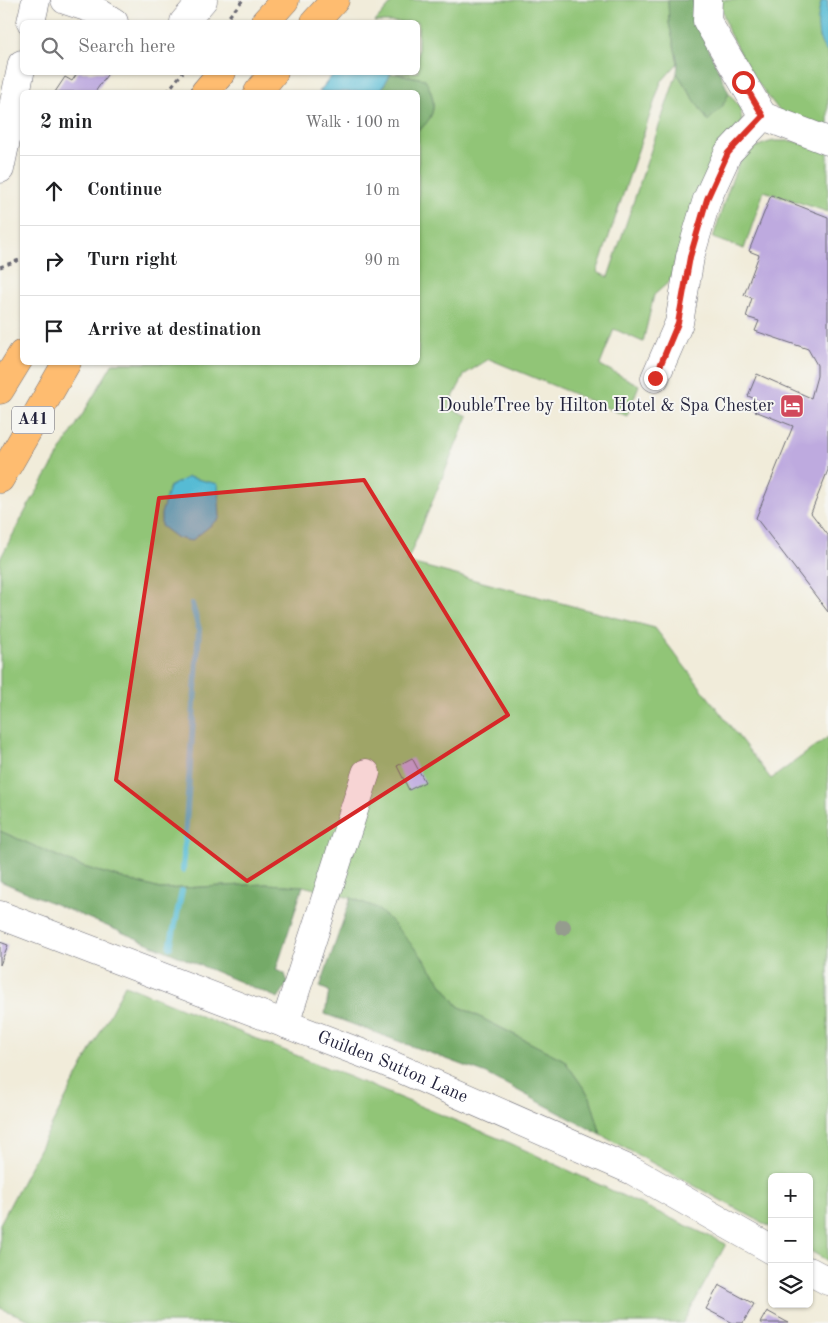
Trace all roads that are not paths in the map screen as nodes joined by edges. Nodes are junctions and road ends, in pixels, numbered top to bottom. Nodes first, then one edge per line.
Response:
1 (36, 0) edge
2 (65, 0) edge
3 (203, 0) edge
4 (285, 0) edge
5 (335, 0) edge
6 (708, 0) edge
7 (32, 20) edge
8 (111, 20) edge
9 (186, 20) edge
10 (267, 20) edge
11 (317, 20) edge
12 (20, 74) edge
13 (219, 75) edge
14 (272, 75) edge
15 (207, 90) edge
16 (260, 90) edge
17 (763, 116) junction
18 (828, 140) edge
19 (0, 169) edge
20 (20, 357) edge
21 (65, 365) edge
22 (655, 378) dead end
23 (0, 390) edge
24 (0, 479) edge
25 (366, 774) dead end
26 (0, 915) edge
27 (285, 1024) junction
28 (768, 1248) edge
29 (813, 1273) edge
30 (828, 1281) edge

1 - 7 street
2 - 8 street
3 - 9 street
4 - 10 highway
5 - 11 highway
6 - 17 street
12 - 19 street
13 - 15 highway
14 - 16 highway
17 - 18 street
17 - 22 street
20 - 23 highway, A41
21 - 24 highway, A41
25 - 27 street
26 - 27 street, Guilden Sutton Lane
27 - 28 street, Guilden Sutton Lane
29 - 30 street

